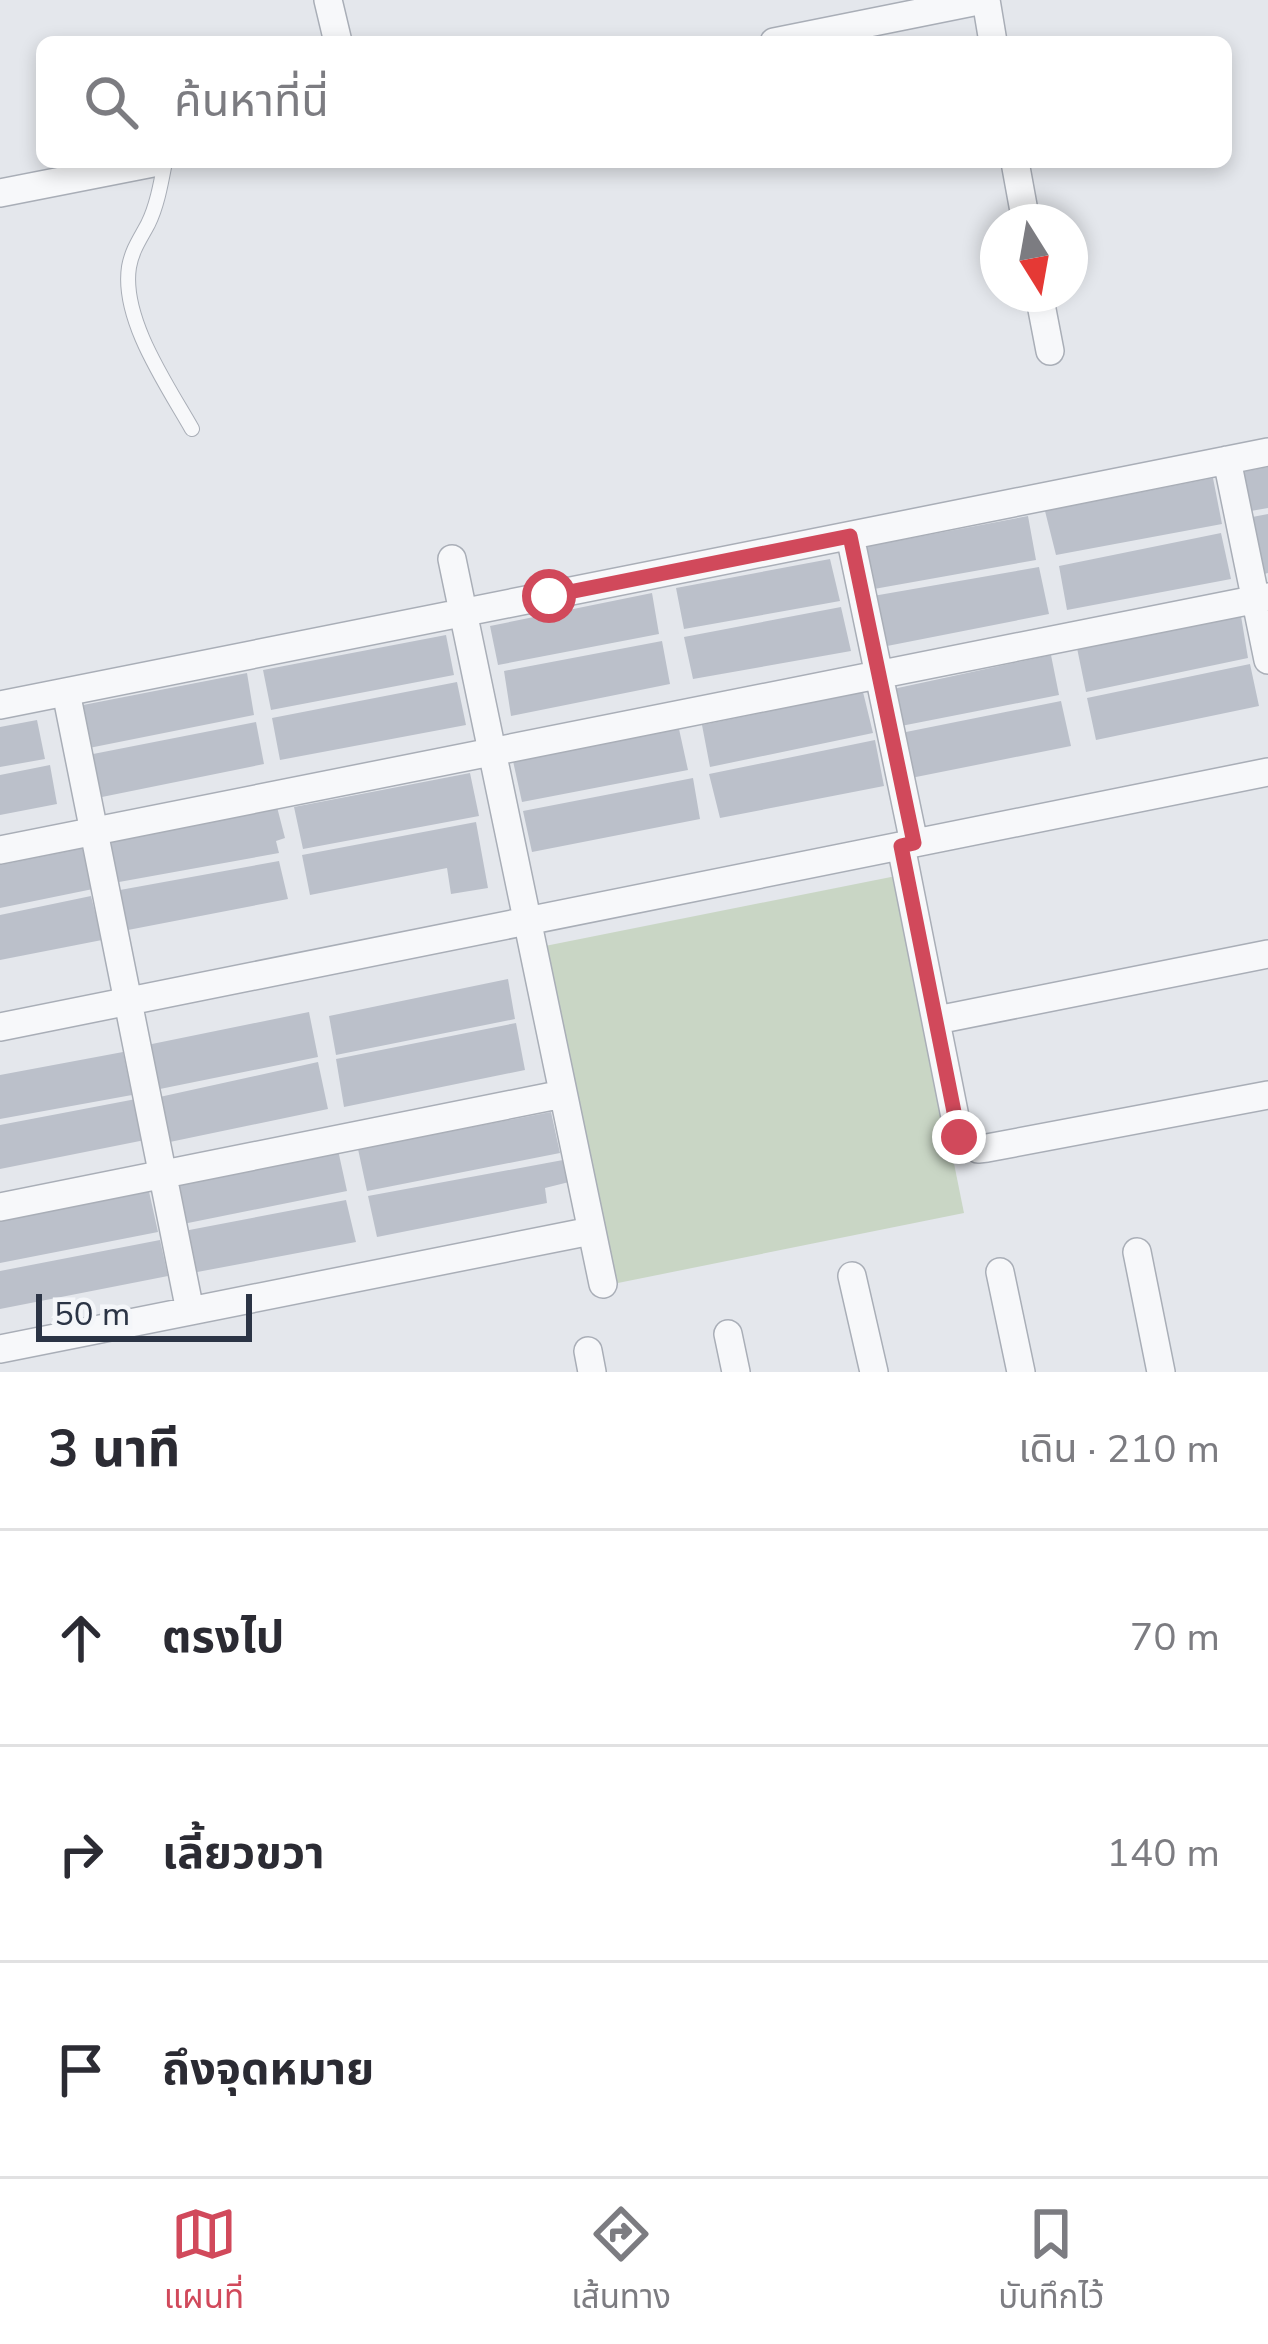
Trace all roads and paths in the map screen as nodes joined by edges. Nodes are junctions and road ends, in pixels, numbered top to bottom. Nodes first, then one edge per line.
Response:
1 (328, 0) edge
2 (985, 0) edge
3 (337, 36) edge
4 (804, 36) edge
5 (992, 36) edge
6 (130, 168) edge
7 (160, 168) edge
8 (1016, 168) edge
9 (0, 193) edge
10 (1023, 204) edge
11 (1042, 312) edge
12 (1050, 351) dead end
13 (192, 429) dead end
14 (1268, 452) edge
15 (1227, 460) junction
16 (850, 536) junction
17 (452, 559) dead end
18 (1262, 599) edge
19 (463, 613) junction
20 (1268, 660) edge
21 (879, 675) junction
22 (65, 692) junction
23 (0, 705) edge
24 (492, 752) junction
25 (1268, 772) edge
26 (94, 832) junction
27 (908, 844) junction
28 (0, 850) edge
29 (527, 921) junction
30 (1268, 954) edge
31 (128, 1002) junction
32 (937, 1020) junction
33 (0, 1028) edge
34 (563, 1094) junction
35 (1268, 1095) edge
36 (162, 1174) junction
37 (0, 1207) edge
38 (591, 1231) junction
39 (1137, 1252) dead end
40 (1000, 1272) dead end
41 (852, 1276) dead end
42 (603, 1284) dead end
43 (190, 1311) junction
44 (728, 1334) dead end
45 (0, 1349) edge
46 (736, 1372) edge
47 (874, 1372) edge
48 (1021, 1372) edge
49 (1161, 1372) edge

1 - 3 street
2 - 4 street
2 - 5 street
6 - 9 street
7 - 13 lane
8 - 10 street
11 - 12 street
14 - 15 street
15 - 16 street
15 - 18 street
16 - 19 street
16 - 21 street
17 - 19 street
18 - 20 street
18 - 21 street
19 - 22 street
19 - 24 street
21 - 24 street
21 - 27 street
22 - 23 street
22 - 26 street
24 - 26 street
24 - 29 street
25 - 27 street
26 - 28 street
26 - 31 street
27 - 29 street
27 - 32 street
29 - 31 street
29 - 34 street
30 - 32 street
31 - 33 street
31 - 36 street
32 - 35 street
34 - 36 street
34 - 38 street
36 - 37 street
36 - 43 street
38 - 42 street
38 - 43 street
39 - 49 street
40 - 48 street
41 - 47 street
43 - 45 street
44 - 46 street

